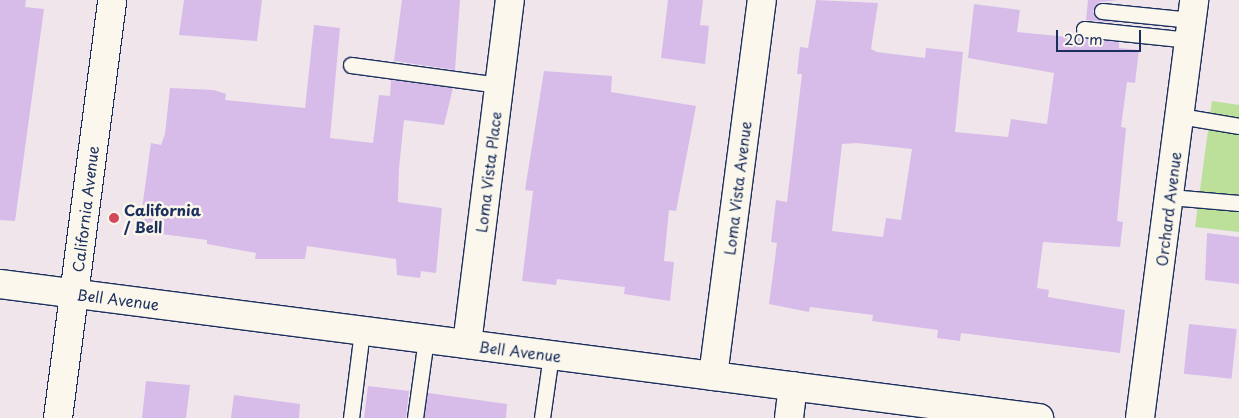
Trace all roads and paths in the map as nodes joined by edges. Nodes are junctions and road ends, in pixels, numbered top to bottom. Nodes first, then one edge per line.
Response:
1 (112, 0) edge
2 (510, 0) edge
3 (762, 0) edge
4 (1102, 10) dead end
5 (1192, 20) edge
6 (1084, 29) dead end
7 (351, 65) dead end
8 (498, 85) junction
9 (1180, 116) junction
10 (1239, 126) edge
11 (1170, 197) junction
12 (1239, 203) edge
13 (0, 284) edge
14 (74, 294) junction
15 (362, 331) junction
16 (426, 339) junction
17 (467, 344) junction
18 (551, 355) junction
19 (713, 376) junction
20 (793, 386) junction
21 (58, 418) edge
22 (351, 418) edge
23 (415, 418) edge
24 (542, 418) edge
25 (789, 418) edge
26 (1039, 418) edge
27 (1140, 418) edge

1 - 14 street, California Avenue
2 - 8 street, Loma Vista Place
3 - 19 street, Loma Vista Avenue
4 - 5 lane
5 - 6 lane
5 - 9 street, Orchard Avenue
7 - 8 lane
8 - 17 street, Loma Vista Place
9 - 10 lane
9 - 11 street, Orchard Avenue
11 - 12 lane
11 - 27 street, Orchard Avenue
13 - 14 street, Bell Avenue
14 - 15 street, Bell Avenue
14 - 21 street, California Avenue
15 - 16 street, Bell Avenue
15 - 22 lane
16 - 17 street, Bell Avenue
16 - 23 lane
17 - 18 street, Bell Avenue
18 - 19 street, Bell Avenue
18 - 24 lane
19 - 20 street, Bell Avenue
20 - 25 street
20 - 26 street, Bell Avenue

